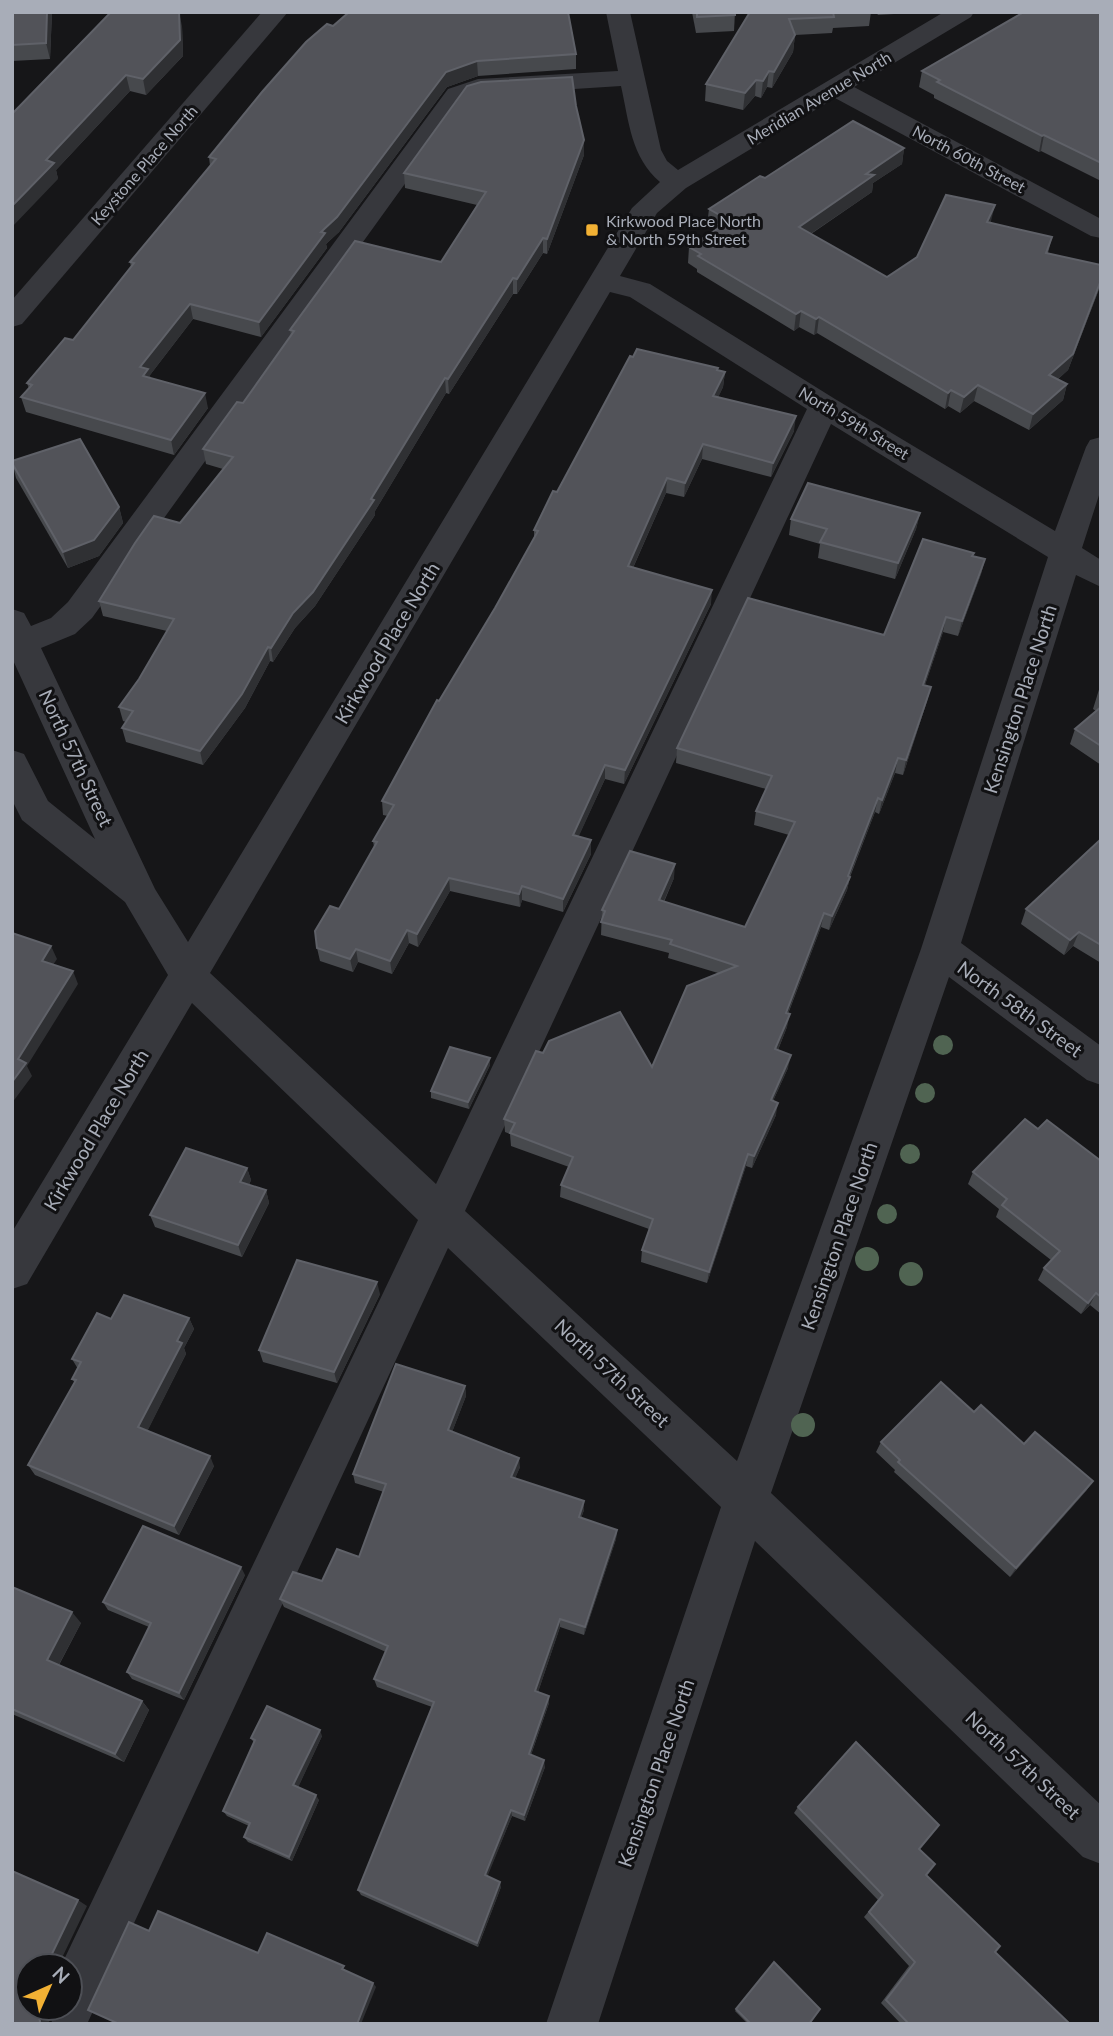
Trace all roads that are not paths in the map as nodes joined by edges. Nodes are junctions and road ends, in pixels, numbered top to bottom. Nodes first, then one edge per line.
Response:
1 (276, 12) edge
2 (618, 12) edge
3 (962, 12) edge
4 (632, 78) junction
5 (836, 88) junction
6 (676, 182) junction
7 (1101, 230) edge
8 (602, 281) junction
9 (12, 318) edge
10 (824, 406) junction
11 (1101, 447) edge
12 (1064, 552) junction
13 (1101, 576) edge
14 (17, 631) edge
15 (12, 763) edge
16 (140, 896) junction
17 (940, 949) junction
18 (188, 975) junction
19 (1101, 1068) edge
20 (441, 1215) junction
21 (12, 1270) edge
22 (746, 1499) junction
23 (1101, 1839) edge
24 (84, 1974) edge
25 (572, 2024) edge

1 - 9 street, Keystone Place North
2 - 4 street
3 - 5 street, Meridian Avenue North
4 - 6 street
4 - 14 street
5 - 6 street, Meridian Avenue North
5 - 7 street, North 60th Street
6 - 8 street, Kirkwood Place North
8 - 10 street, North 59th Street
8 - 18 street, Kirkwood Place North
10 - 12 street, North 59th Street
10 - 20 street
11 - 12 street, Kensington Place North
12 - 13 street, North 59th Street
12 - 17 street, Kensington Place North
14 - 16 street, North 57th Street
15 - 16 street, North 57th Street
16 - 18 street, North 57th Street
17 - 19 street, North 58th Street
17 - 22 street, Kensington Place North
18 - 20 street, North 57th Street
18 - 21 street, Kirkwood Place North
20 - 22 street, North 57th Street
20 - 24 street
22 - 23 street, North 57th Street
22 - 25 street, Kensington Place North

